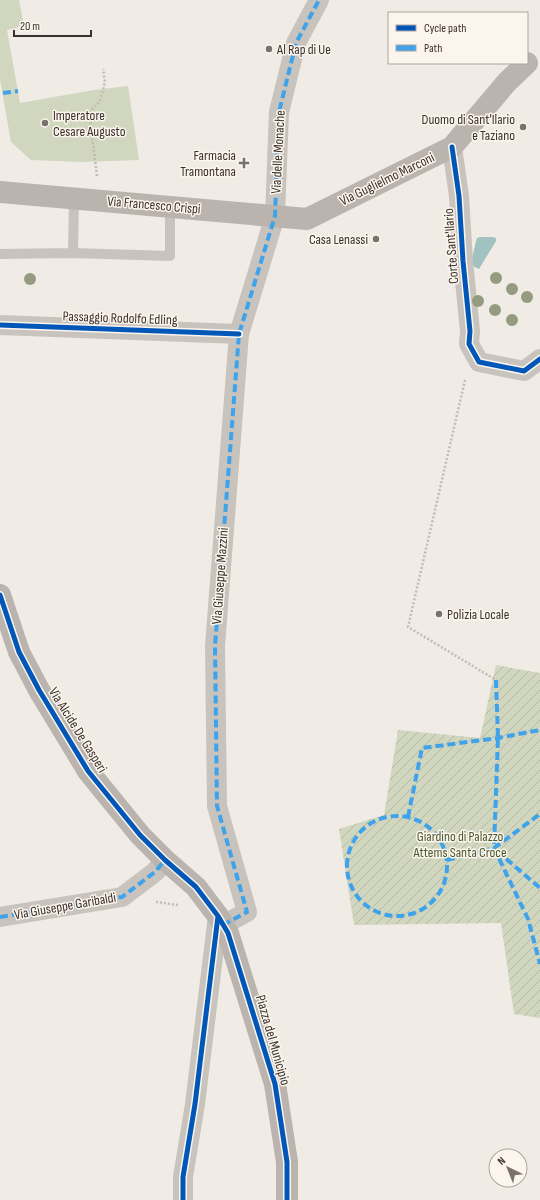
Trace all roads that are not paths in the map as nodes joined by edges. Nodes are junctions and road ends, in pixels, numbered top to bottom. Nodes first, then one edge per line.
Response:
1 (319, 0) edge
2 (540, 50) edge
3 (528, 62) edge
4 (526, 64) edge
5 (452, 147) junction
6 (0, 192) edge
7 (74, 199) junction
8 (170, 207) junction
9 (275, 216) junction
10 (308, 219) joint
11 (73, 253) junction
12 (0, 254) edge
13 (0, 325) edge
14 (239, 334) junction
15 (540, 359) edge
16 (0, 595) edge
17 (166, 860) junction
18 (0, 917) edge
19 (221, 921) junction
20 (183, 1200) edge
21 (287, 1200) edge

1 - 9 street, Via delle Monache
2 - 3 main road, Via Guglielmo Marconi
4 - 5 main road, Via Guglielmo Marconi
5 - 10 main road, Via Guglielmo Marconi
5 - 15 street, Corte Sant'Ilario
6 - 7 main road, Via Francesco Crispi
7 - 8 main road, Via Francesco Crispi
7 - 11 lane
8 - 9 main road, Via Francesco Crispi
8 - 11 lane
9 - 10 main road, Via Francesco Crispi
9 - 14 street, Via Giuseppe Mazzini
11 - 12 lane
13 - 14 street, Passaggio Rodolfo Edling
14 - 19 street, Via Giuseppe Mazzini
16 - 17 main road, Via Alcide De Gasperi
17 - 18 street, Via Giuseppe Garibaldi
17 - 19 main road, Piazza del Municipio
19 - 20 street
19 - 21 main road, Piazza del Municipio

